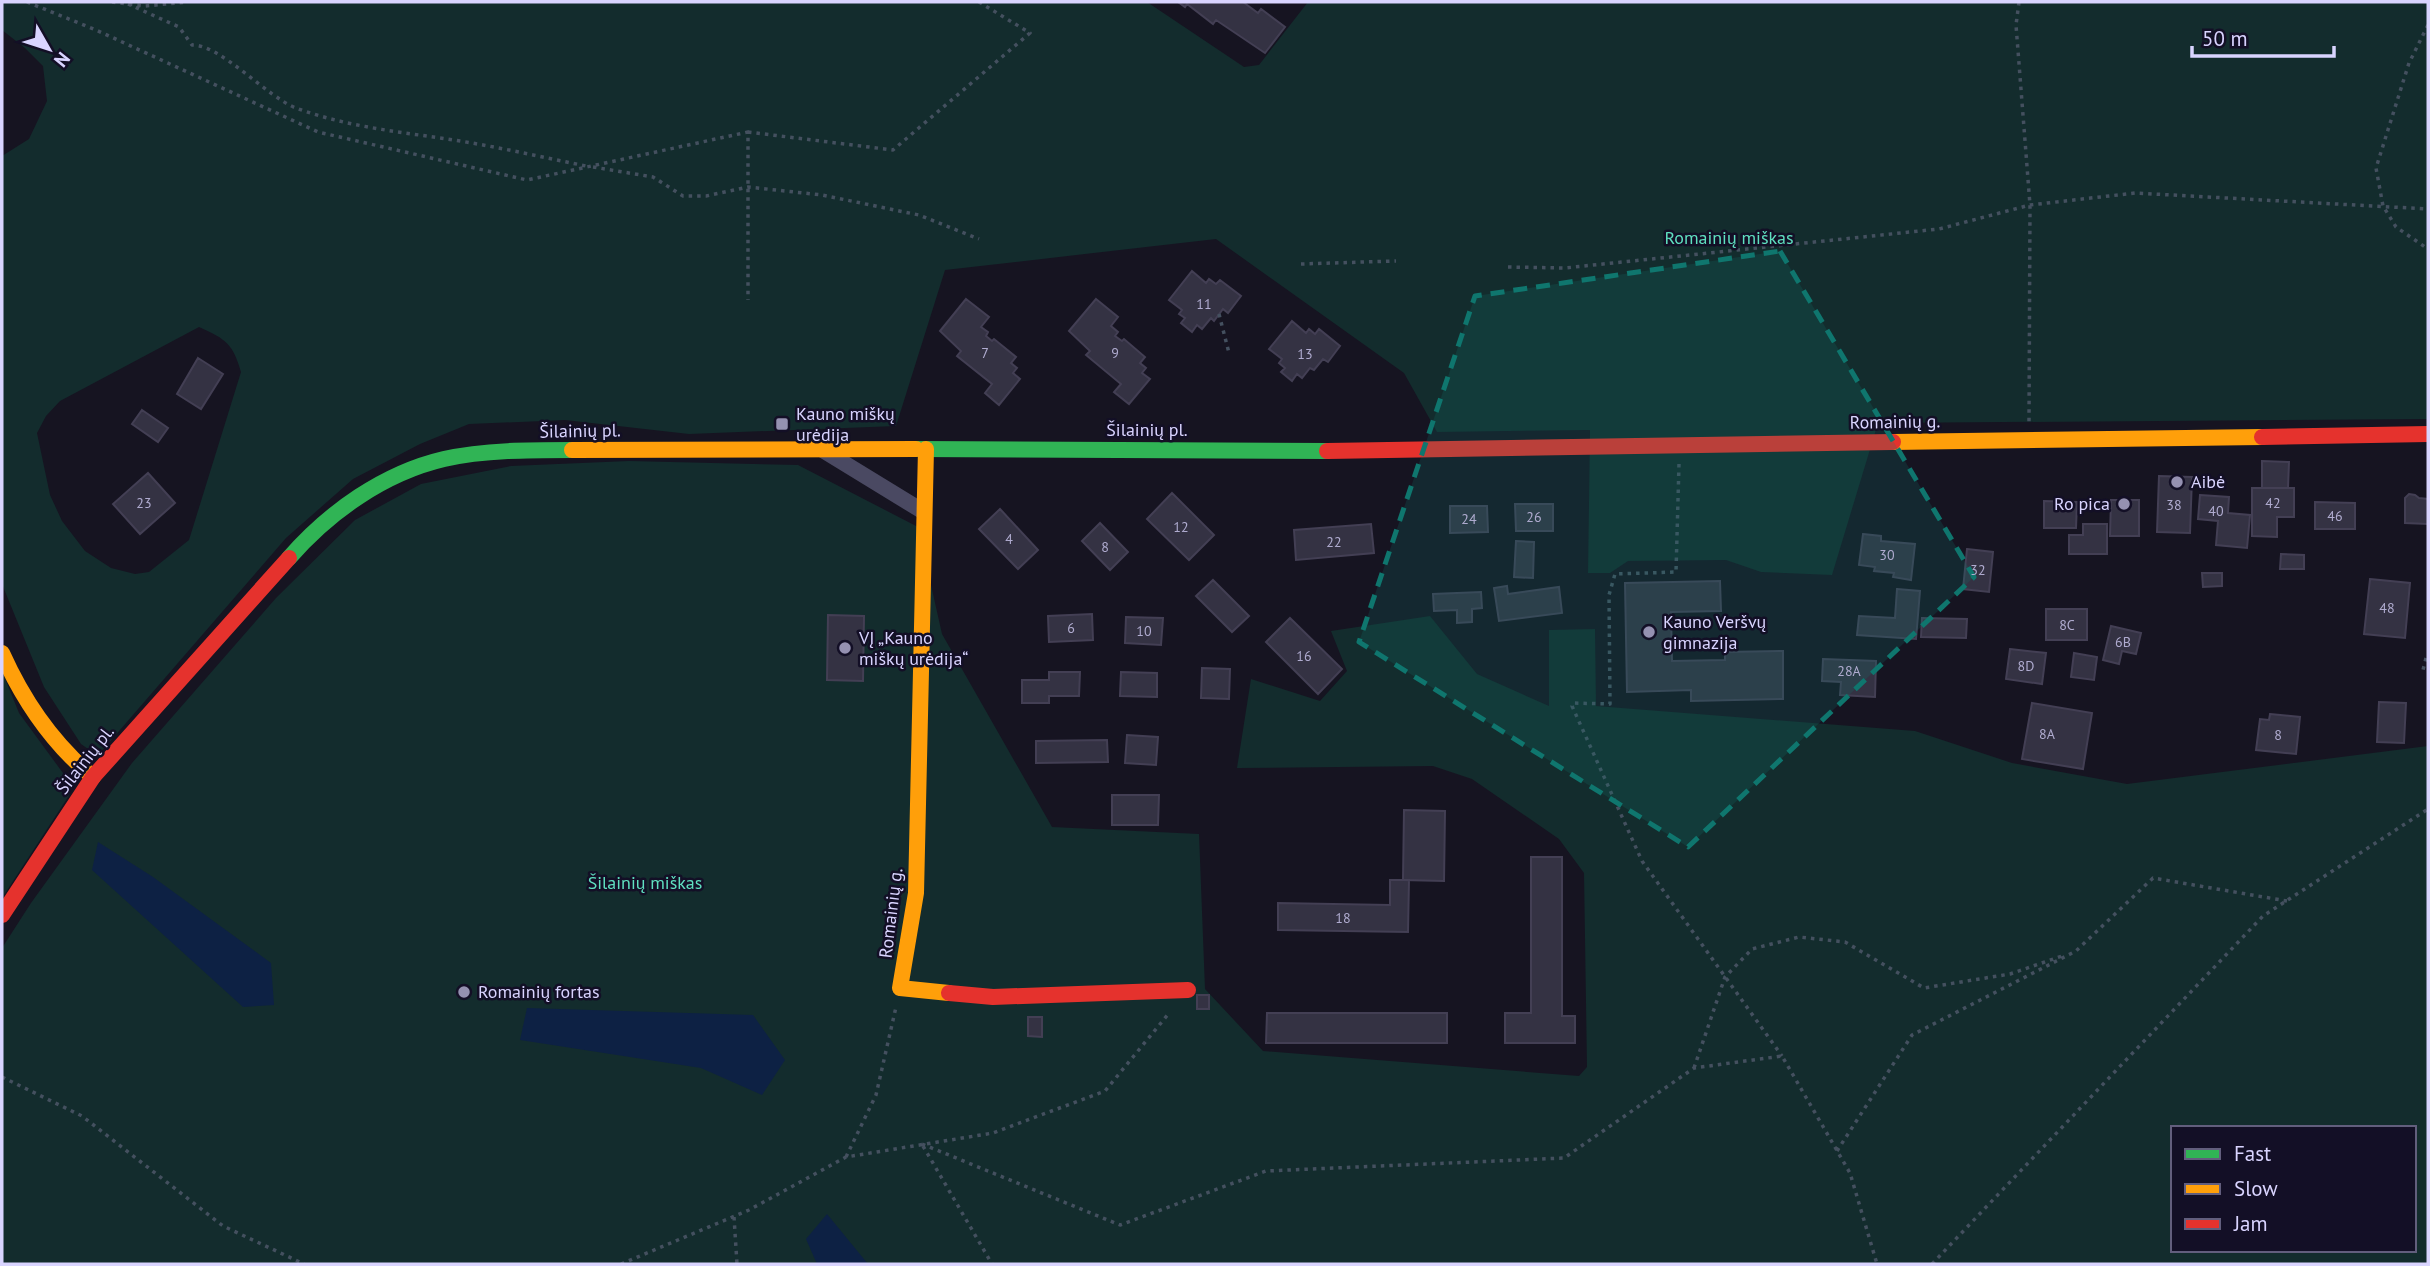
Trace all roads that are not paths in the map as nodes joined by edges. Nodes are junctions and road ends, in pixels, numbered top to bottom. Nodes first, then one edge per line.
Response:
1 (2428, 434) edge
2 (819, 448) junction
3 (926, 449) junction
4 (1362, 450) joint
5 (924, 512) junction
6 (2, 653) edge
7 (93, 777) junction
8 (2, 915) edge
9 (1188, 990) road end

1 - 4 main road, Romainių g.
2 - 3 main road, Šilainių pl.
2 - 5 street
2 - 7 main road, Šilainių pl.
3 - 4 main road, Šilainių pl.
3 - 5 main road, Romainių g.
5 - 9 main road, Romainių g.
6 - 7 main road
7 - 8 main road, Šilainių pl.

